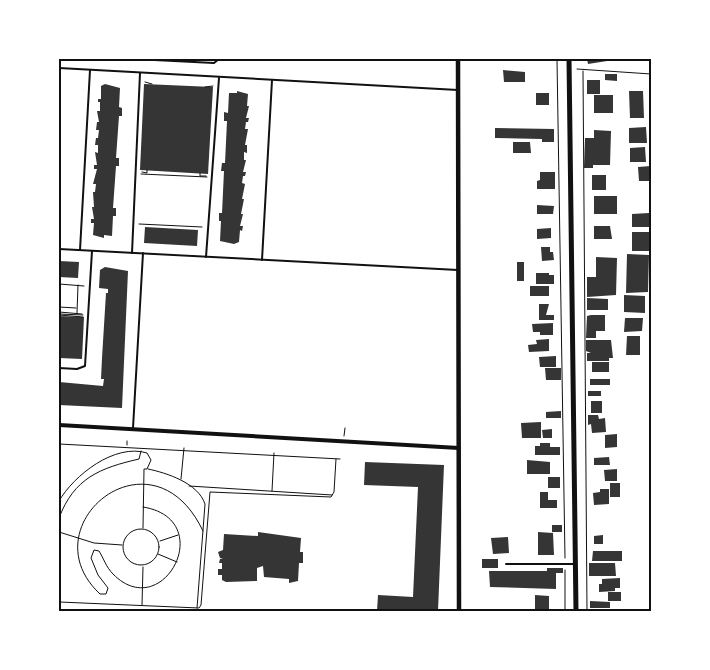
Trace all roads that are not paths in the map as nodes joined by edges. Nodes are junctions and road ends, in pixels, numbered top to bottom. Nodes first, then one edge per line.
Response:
1 (134, 59) edge
2 (219, 59) edge
3 (458, 59) edge
4 (569, 59) edge
5 (59, 68) edge
6 (90, 70) junction
7 (140, 72) junction
8 (219, 77) junction
9 (272, 80) junction
10 (460, 90) junction
11 (59, 249) edge
12 (80, 250) junction
13 (92, 251) junction
14 (132, 253) junction
15 (143, 254) junction
16 (206, 257) junction
17 (262, 260) junction
18 (459, 270) junction
19 (59, 368) edge
20 (59, 426) edge
21 (133, 430) junction
22 (459, 448) junction
23 (506, 564) dead end
24 (575, 564) junction
25 (459, 611) edge
26 (576, 611) edge

1 - 2 lane
3 - 10 street
4 - 24 main road
5 - 6 lane
6 - 7 lane
6 - 12 lane
7 - 8 lane
7 - 14 lane
8 - 9 lane
8 - 16 lane
9 - 10 lane
9 - 17 lane
10 - 18 street
11 - 12 lane
12 - 13 lane
13 - 14 lane
13 - 19 lane
14 - 15 lane
15 - 16 lane
15 - 21 lane
16 - 17 lane
17 - 18 lane
18 - 22 street
20 - 21 street
21 - 22 street
22 - 25 street
23 - 24 lane
24 - 26 main road

